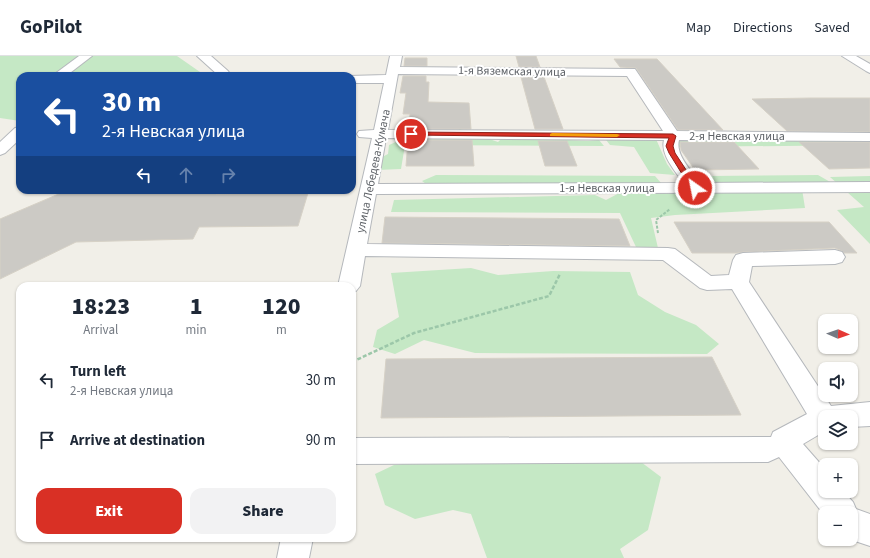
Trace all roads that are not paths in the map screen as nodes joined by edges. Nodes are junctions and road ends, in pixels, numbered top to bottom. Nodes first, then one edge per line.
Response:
1 (86, 56) edge
2 (203, 56) edge
3 (848, 56) edge
4 (394, 68) edge
5 (870, 69) edge
6 (64, 72) edge
7 (222, 72) edge
8 (356, 78) edge
9 (16, 134) edge
10 (364, 134) dead end
11 (380, 134) junction
12 (673, 136) junction
13 (870, 137) edge
14 (0, 150) edge
15 (695, 188) junction
16 (870, 188) edge
17 (368, 189) junction
18 (356, 250) junction
19 (835, 257) dead end
20 (350, 282) edge
21 (738, 282) junction
22 (822, 410) edge
23 (858, 416) edge
24 (869, 416) edge
25 (818, 422) edge
26 (768, 449) dead end
27 (356, 451) edge
28 (836, 506) edge
29 (858, 527) edge
30 (870, 530) edge
31 (296, 542) edge
32 (293, 558) edge

1 - 6 street
2 - 7 street
3 - 5 street
4 - 8 street, 1-я Вяземская улица
4 - 11 street, улица Лебедева-Кумача
4 - 12 street, 1-я Вяземская улица
9 - 14 street
10 - 11 street, 2-я Невская улица
11 - 12 street, 2-я Невская улица
11 - 17 street, улица Лебедева-Кумача
12 - 13 street, 2-я Невская улица
12 - 15 street
15 - 16 street, 1-я Невская улица
15 - 17 street, 1-я Невская улица
17 - 18 street, улица Лебедева-Кумача
18 - 20 street, улица Лебедева-Кумача
18 - 21 street
19 - 21 street
21 - 22 street
23 - 24 street
25 - 28 street
26 - 27 street
29 - 30 street
31 - 32 street

